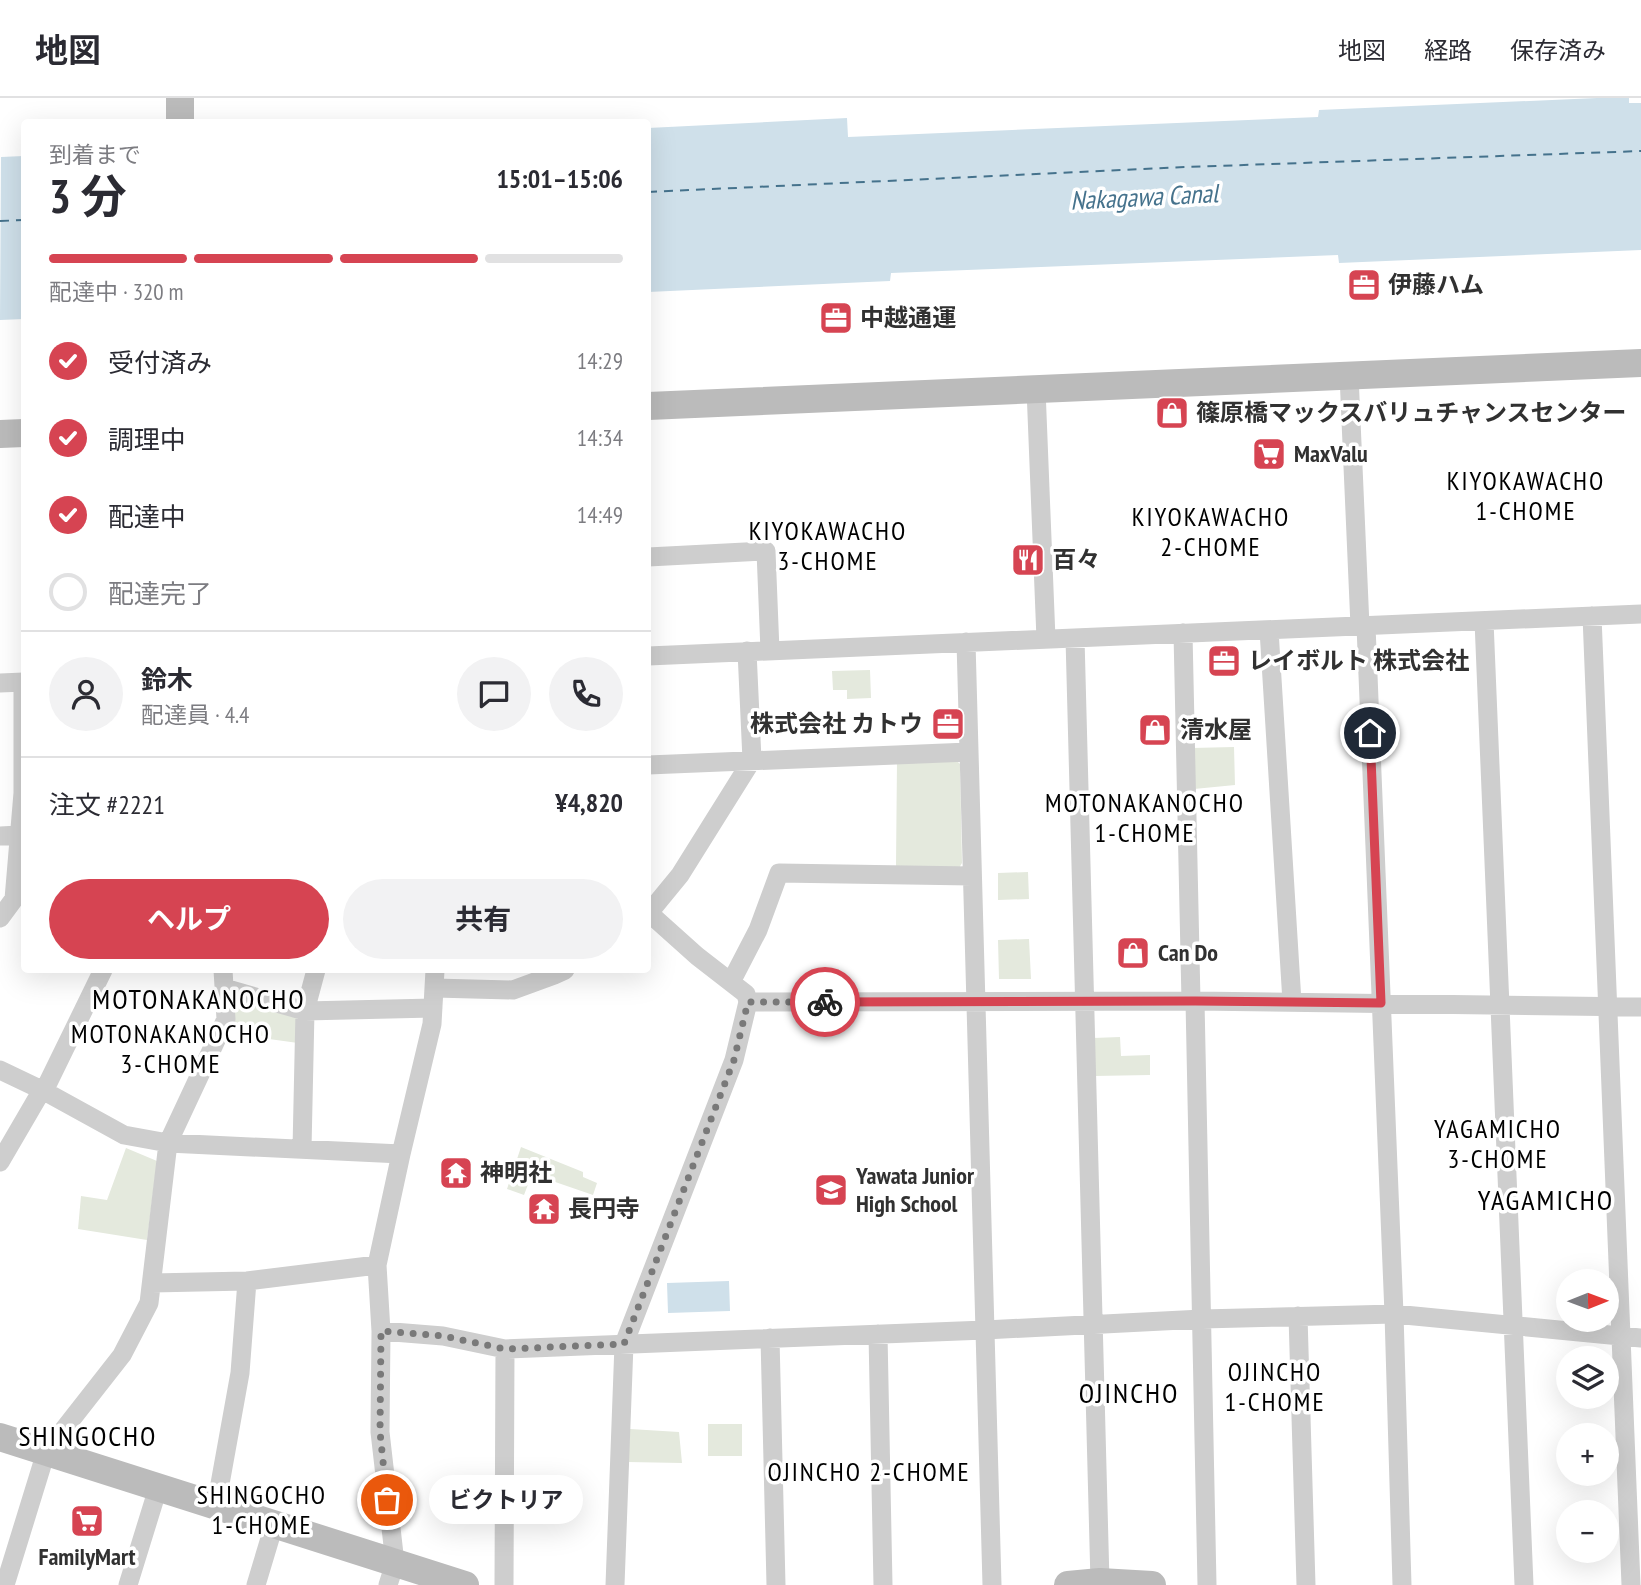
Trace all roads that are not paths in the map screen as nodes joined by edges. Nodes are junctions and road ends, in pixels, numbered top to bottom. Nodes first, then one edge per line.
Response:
1 (180, 98) edge
2 (180, 119) edge
3 (1641, 363) edge
4 (1349, 375) junction
5 (1036, 389) junction
6 (651, 406) edge
7 (21, 433) edge
8 (0, 434) edge
9 (651, 557) edge
10 (1641, 614) edge
11 (1592, 616) junction
12 (1485, 621) junction
13 (1363, 626) junction
14 (1269, 630) junction
15 (1183, 633) junction
16 (1075, 638) junction
17 (1046, 639) junction
18 (966, 642) junction
19 (770, 650) junction
20 (747, 651) junction
21 (651, 656) edge
22 (21, 682) edge
23 (0, 683) edge
24 (969, 752) junction
25 (752, 760) junction
26 (651, 765) edge
27 (21, 802) edge
28 (9, 836) edge
29 (972, 876) junction
30 (651, 909) edge
31 (651, 916) edge
32 (0, 918) edge
33 (102, 973) edge
34 (315, 973) edge
35 (558, 973) edge
36 (224, 979) edge
37 (435, 979) edge
38 (731, 982) junction
39 (1085, 1001) junction
40 (1193, 1001) junction
41 (748, 1002) junction
42 (976, 1002) junction
43 (1292, 1002) junction
44 (1381, 1003) junction
45 (1501, 1004) junction
46 (1607, 1006) junction
47 (1641, 1007) edge
48 (433, 1008) junction
49 (305, 1011) junction
50 (0, 1070) edge
51 (43, 1091) junction
52 (169, 1143) junction
53 (302, 1149) junction
54 (401, 1154) junction
55 (0, 1162) edge
56 (377, 1265) junction
57 (247, 1281) junction
58 (152, 1283) junction
59 (1394, 1314) junction
60 (1298, 1317) junction
61 (1202, 1319) junction
62 (1093, 1324) junction
63 (1514, 1326) junction
64 (985, 1330) junction
65 (381, 1331) junction
66 (878, 1334) junction
67 (1620, 1336) junction
68 (770, 1338) junction
69 (1641, 1338) edge
70 (624, 1344) junction
71 (505, 1349) junction
72 (0, 1437) edge
73 (46, 1452) junction
74 (158, 1488) junction
75 (216, 1506) junction
76 (274, 1525) junction
77 (392, 1574) edge
78 (4, 1581) edge
79 (1100, 1581) junction
80 (128, 1585) edge
81 (256, 1585) edge
82 (465, 1585) edge
83 (504, 1585) edge
84 (615, 1585) edge
85 (776, 1585) edge
86 (883, 1585) edge
87 (992, 1585) edge
88 (1068, 1585) edge
89 (1152, 1585) edge
90 (1207, 1585) edge
91 (1306, 1585) edge
92 (1402, 1585) edge
93 (1524, 1585) edge
94 (1631, 1585) edge

1 - 2 street
3 - 4 street
4 - 5 street
4 - 13 street
5 - 6 street
5 - 17 street
7 - 8 street
9 - 19 street
10 - 11 street
11 - 12 street
11 - 46 street
12 - 13 street
12 - 45 street
13 - 14 street
13 - 44 street
14 - 15 street
14 - 43 street
15 - 16 street
15 - 40 street
16 - 17 street
16 - 39 street
17 - 18 street
18 - 19 street
18 - 24 street
19 - 20 street
20 - 21 street
20 - 25 street
22 - 23 street
24 - 25 street
24 - 29 street
25 - 26 street
25 - 30 street
27 - 28 street
28 - 32 street
29 - 38 street
29 - 42 street
31 - 38 street
33 - 51 street
34 - 49 street
35 - 37 street
36 - 49 street
36 - 52 street
37 - 48 street
38 - 41 street
39 - 40 street
39 - 42 street
39 - 62 street
40 - 43 street
40 - 61 street
41 - 42 street
41 - 70 street
42 - 64 street
43 - 44 street
44 - 45 street
44 - 59 street
45 - 46 street
45 - 63 street
46 - 47 street
46 - 67 street
48 - 49 street
48 - 54 street
49 - 53 street
50 - 51 street
51 - 52 street
51 - 55 street
52 - 53 street
52 - 58 street
53 - 54 street
54 - 56 street
56 - 57 street
56 - 65 street
57 - 58 street
57 - 75 street
58 - 73 street
59 - 60 street
59 - 63 street
59 - 92 street
60 - 61 street
60 - 91 street
61 - 62 street
61 - 90 street
62 - 64 street
62 - 79 street
63 - 67 street
63 - 93 street
64 - 66 street
64 - 87 street
65 - 71 street
65 - 77 street
66 - 68 street
66 - 86 street
67 - 69 street
67 - 94 street
68 - 70 street
68 - 85 street
70 - 71 street
70 - 84 street
71 - 83 street
72 - 73 street
73 - 74 street
73 - 78 street
74 - 75 street
74 - 80 street
75 - 76 street
76 - 77 street
76 - 81 street
77 - 82 street
79 - 88 street
79 - 89 street

